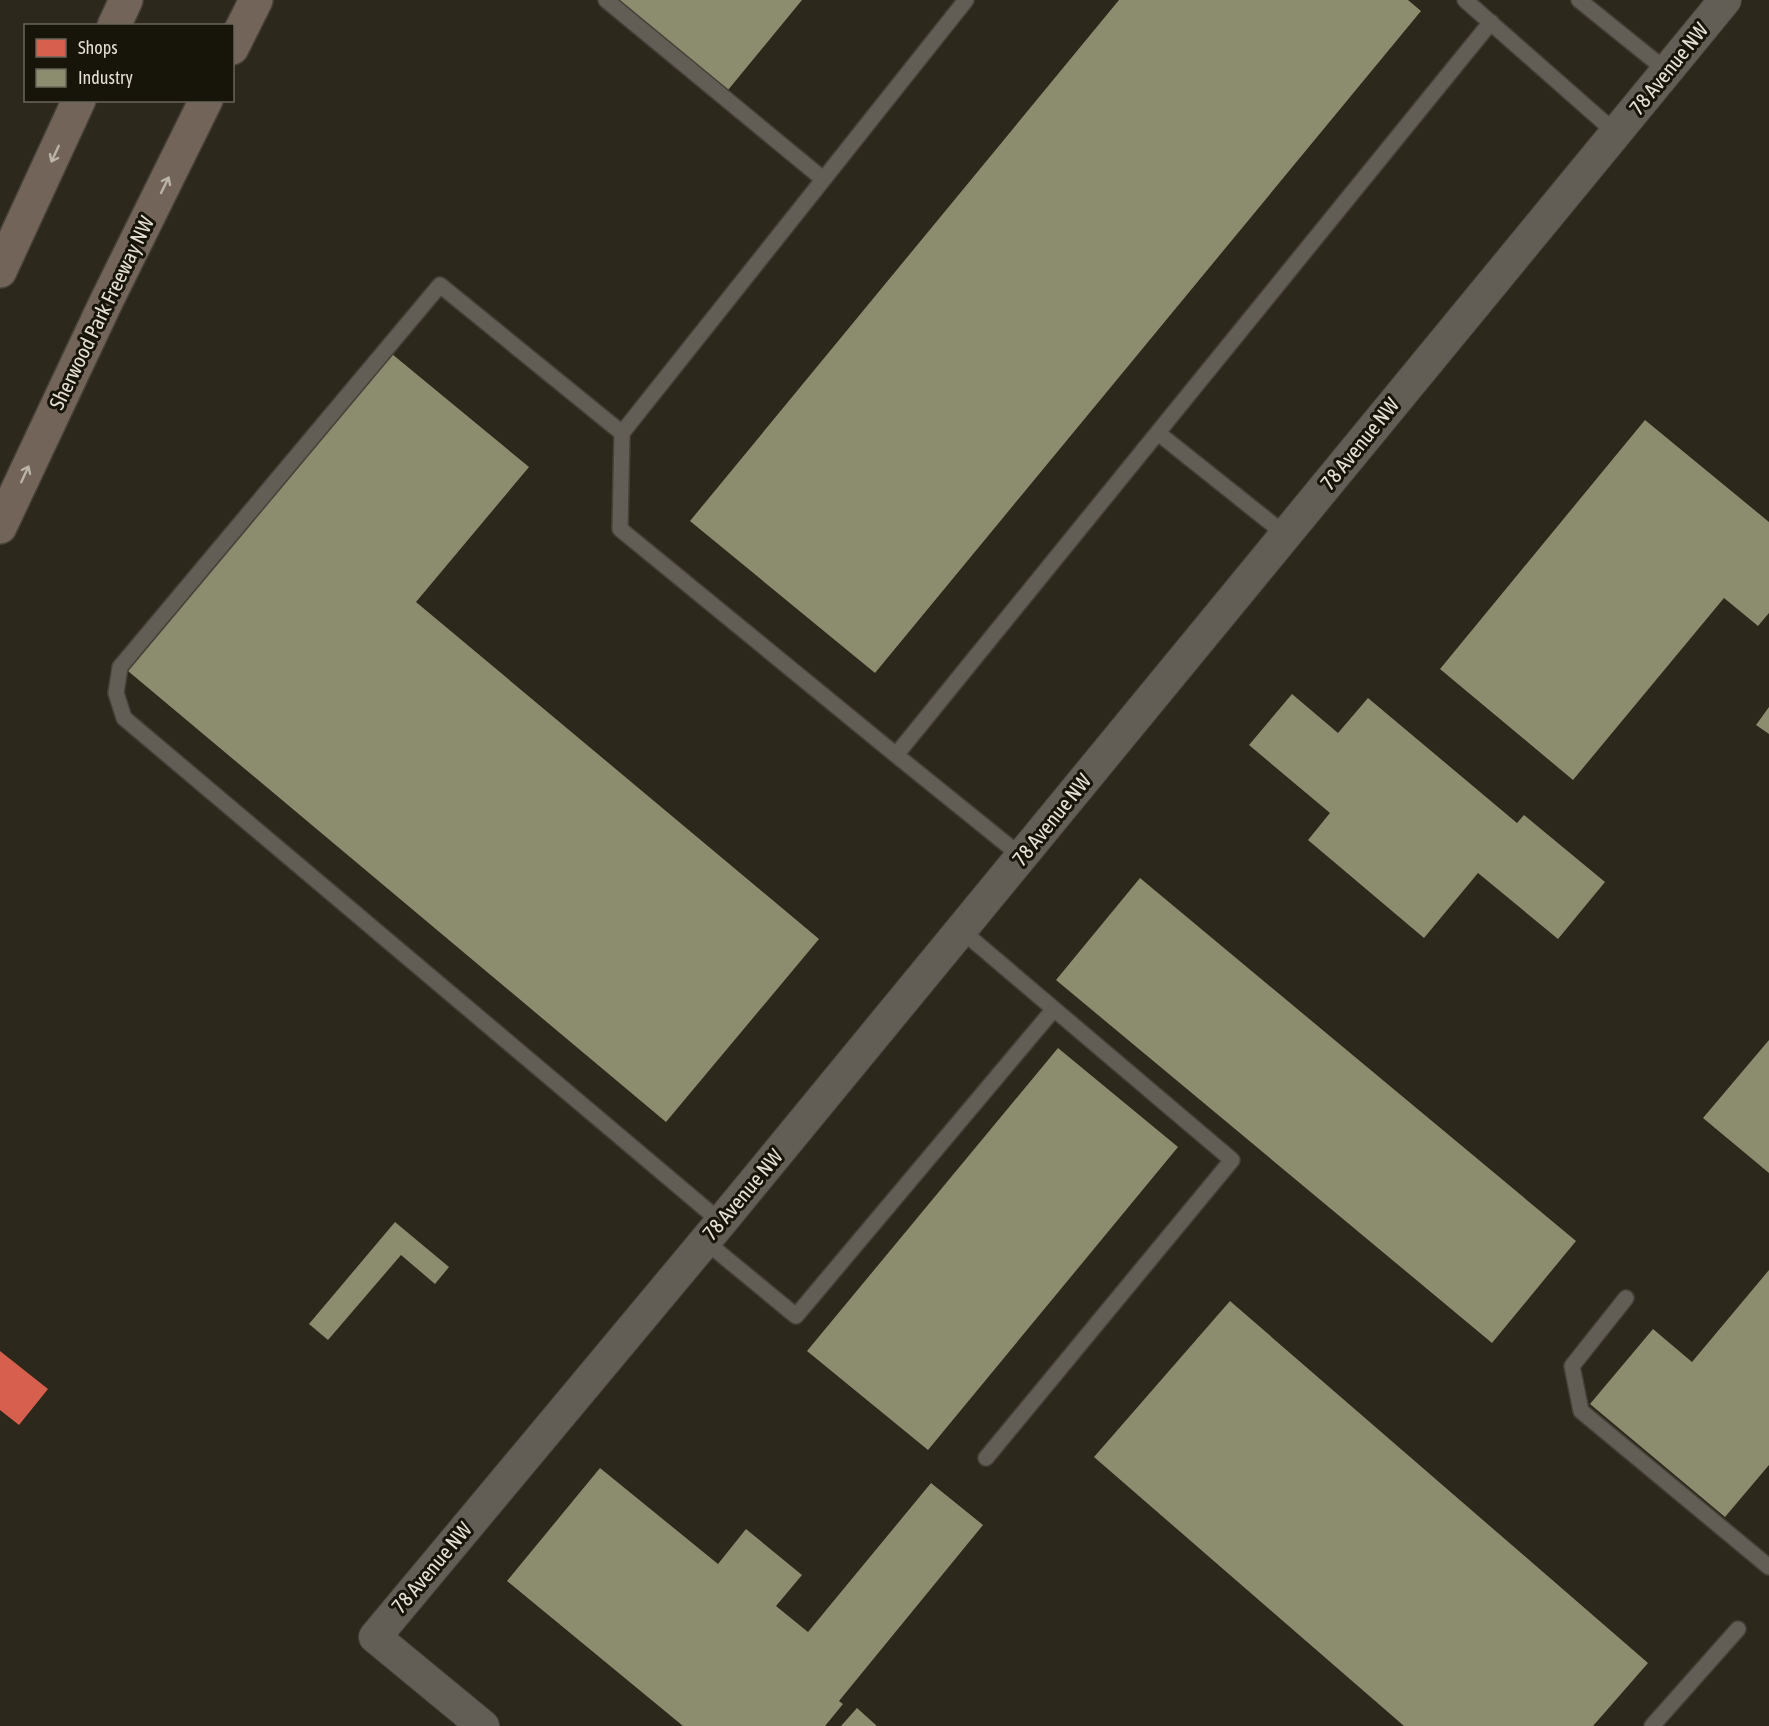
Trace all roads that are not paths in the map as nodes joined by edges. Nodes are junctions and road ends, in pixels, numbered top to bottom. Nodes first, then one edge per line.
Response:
1 (126, 0) edge
2 (256, 0) edge
3 (606, 0) edge
4 (966, 0) edge
5 (1465, 0) edge
6 (1578, 0) edge
7 (1725, 0) edge
8 (1491, 22) junction
9 (115, 24) edge
10 (234, 44) edge
11 (1667, 71) junction
12 (78, 102) edge
13 (205, 102) edge
14 (1616, 133) junction
15 (824, 179) junction
16 (0, 271) edge
17 (622, 433) junction
18 (1158, 433) junction
19 (0, 526) edge
20 (1286, 535) junction
21 (896, 755) junction
22 (1021, 856) junction
23 (962, 930) junction
24 (1054, 1009) junction
25 (713, 1231) junction
26 (1626, 1298) dead end
27 (986, 1458) dead end
28 (1766, 1559) edge
29 (1738, 1629) dead end
30 (483, 1726) edge
31 (1652, 1726) edge

1 - 9 highway
2 - 10 highway
3 - 15 lane
4 - 15 lane
5 - 8 lane
6 - 11 lane
7 - 11 street, 78 Avenue NW
8 - 14 lane
8 - 18 lane
11 - 14 street, 78 Avenue NW
12 -> 16 highway
19 -> 13 highway, Sherwood Park Freeway NW
14 - 20 street, 78 Avenue NW
15 - 17 lane
17 - 21 lane
17 - 25 lane
18 - 20 lane
18 - 21 lane
20 - 22 street, 78 Avenue NW
21 - 22 lane
22 - 23 street, 78 Avenue NW
23 - 24 lane
23 - 25 street, 78 Avenue NW
24 - 25 lane
24 - 27 lane
25 - 30 street, 78 Avenue NW
26 - 28 lane
29 - 31 lane

